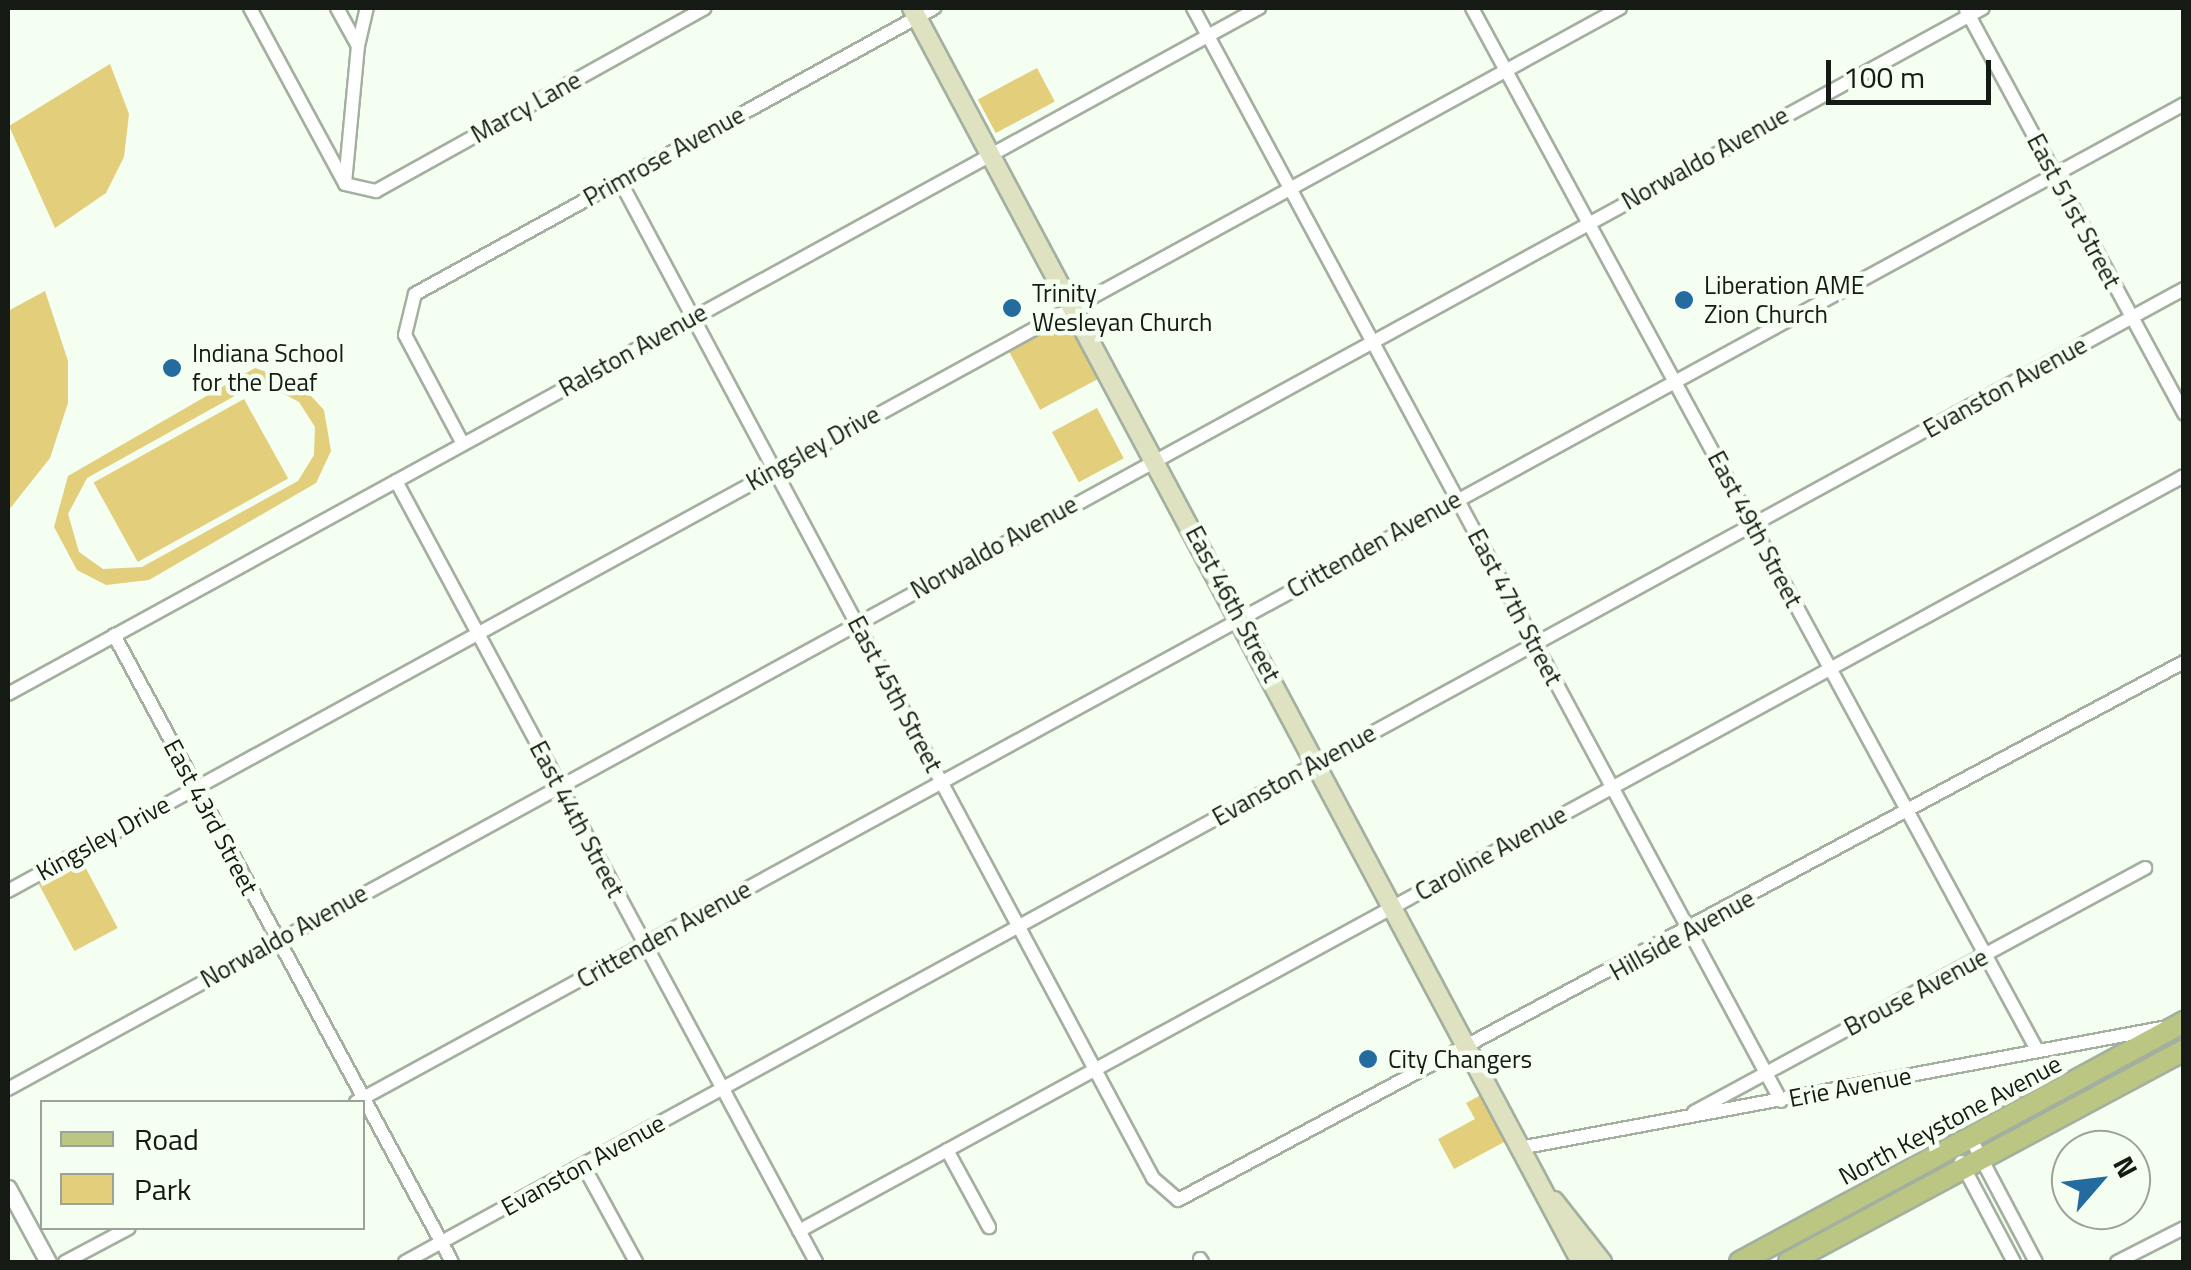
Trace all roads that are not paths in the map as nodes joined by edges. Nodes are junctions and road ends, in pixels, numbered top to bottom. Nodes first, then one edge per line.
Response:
1 (250, 8) edge
2 (337, 8) edge
3 (367, 8) edge
4 (705, 8) edge
5 (934, 8) edge
6 (1193, 8) edge
7 (1259, 8) edge
8 (1472, 8) edge
9 (1620, 8) edge
10 (1983, 8) edge
11 (1967, 11) edge
12 (915, 12) edge
13 (1208, 35) junction
14 (358, 46) junction
15 (1506, 70) junction
16 (2184, 104) edge
17 (991, 154) junction
18 (2054, 174) junction
19 (620, 180) junction
20 (345, 184) junction
21 (1290, 187) junction
22 (1588, 222) junction
23 (2184, 289) edge
24 (1072, 306) junction
25 (693, 318) junction
26 (2132, 318) junction
27 (1372, 340) junction
28 (1674, 381) junction
29 (2184, 414) edge
30 (463, 444) junction
31 (1155, 458) junction
32 (774, 470) junction
33 (2184, 476) edge
34 (396, 480) junction
35 (1457, 499) junction
36 (1752, 524) junction
37 (1240, 617) junction
38 (857, 622) junction
39 (477, 632) junction
40 (114, 635) junction
41 (1534, 643) junction
42 (2184, 662) edge
43 (1830, 668) junction
44 (8, 694) edge
45 (1318, 762) junction
46 (942, 782) junction
47 (560, 785) junction
48 (196, 787) junction
49 (1612, 787) junction
50 (1908, 812) junction
51 (2146, 868) dead end
52 (8, 890) edge
53 (1394, 905) junction
54 (1020, 925) junction
55 (1689, 931) junction
56 (278, 940) junction
57 (645, 944) junction
58 (1986, 956) junction
59 (2179, 1024) edge
60 (1472, 1049) junction
61 (2037, 1050) junction
62 (2184, 1050) edge
63 (1098, 1068) junction
64 (1765, 1072) junction
65 (722, 1088) junction
66 (8, 1089) edge
67 (360, 1100) edge
68 (1780, 1101) junction
69 (365, 1109) edge
70 (1688, 1116) junction
71 (1961, 1142) junction
72 (1525, 1147) junction
73 (947, 1150) junction
74 (1972, 1162) junction
75 (582, 1165) junction
76 (8, 1188) edge
77 (1178, 1200) joint
78 (1554, 1200) junction
79 (989, 1228) dead end
80 (2184, 1228) edge
81 (125, 1230) edge
82 (799, 1231) junction
83 (441, 1242) junction
84 (48, 1262) edge
85 (65, 1262) edge
86 (404, 1262) edge
87 (452, 1262) edge
88 (636, 1262) edge
89 (816, 1262) edge
90 (1581, 1262) edge
91 (1602, 1262) edge
92 (1740, 1262) edge
93 (1790, 1262) edge
94 (2014, 1262) edge
95 (2036, 1262) edge
96 (2118, 1262) edge

1 - 20 street
2 - 14 street
3 - 14 street
4 - 20 street, Marcy Lane
5 - 12 street, Primrose Avenue
6 - 13 street, East 47th Street
7 - 13 street, Ralston Avenue
8 - 15 street, East 49th Street
9 - 15 street, Kingsley Drive
10 - 11 street, Norwaldo Avenue
11 - 18 street, East 51st Street
11 - 22 street, Norwaldo Avenue
12 - 17 main road, East 46th Street
12 - 19 street, Primrose Avenue
13 - 17 street, Ralston Avenue
13 - 21 street, East 47th Street
14 - 20 street
15 - 21 street, Kingsley Drive
15 - 22 street, East 49th Street
16 - 18 street, Crittenden Avenue
17 - 24 main road, East 46th Street
17 - 25 street, Ralston Avenue
18 - 26 street, East 51st Street
18 - 28 street, Crittenden Avenue
19 - 25 street, East 45th Street
19 - 30 street, Primrose Avenue
21 - 24 street, Kingsley Drive
21 - 27 street, East 47th Street
22 - 27 street, Norwaldo Avenue
22 - 28 street, East 49th Street
23 - 26 street, Evanston Avenue
24 - 31 main road, East 46th Street
24 - 32 street, Kingsley Drive
25 - 30 street, Ralston Avenue
25 - 32 street, East 45th Street
26 - 29 street, East 51st Street
26 - 36 street, Evanston Avenue
27 - 31 street, Norwaldo Avenue
27 - 35 street, East 47th Street
28 - 35 street, Crittenden Avenue
28 - 36 street, East 49th Street
30 - 34 street, Ralston Avenue
31 - 37 main road, East 46th Street
31 - 38 street, Norwaldo Avenue
32 - 38 street, East 45th Street
32 - 39 street, Kingsley Drive
33 - 43 street, Caroline Avenue
34 - 39 street, East 44th Street
34 - 40 street, Ralston Avenue
35 - 37 street, Crittenden Avenue
35 - 41 street, East 47th Street
36 - 41 street, Evanston Avenue
36 - 43 street, East 49th Street
37 - 45 main road, East 46th Street
37 - 46 street, Crittenden Avenue
38 - 46 street, East 45th Street
38 - 47 street, Norwaldo Avenue
39 - 47 street, East 44th Street
39 - 48 street, Kingsley Drive
40 - 44 street, Ralston Avenue
40 - 48 street, East 43rd Street
41 - 45 street, Evanston Avenue
41 - 49 street, East 47th Street
42 - 50 street, Hillside Avenue
43 - 49 street, Caroline Avenue
43 - 50 street, East 49th Street
45 - 53 main road, East 46th Street
45 - 54 street, Evanston Avenue
46 - 54 street, East 45th Street
46 - 57 street, Crittenden Avenue
47 - 56 street, Norwaldo Avenue
47 - 57 street, East 44th Street
48 - 52 street, Kingsley Drive
48 - 56 street, East 43rd Street
49 - 53 street, Caroline Avenue
49 - 55 street, East 47th Street
50 - 55 street, Hillside Avenue
50 - 58 street, East 49th Street
51 - 58 street, Brouse Avenue
53 - 60 main road, East 46th Street
53 - 63 street, Caroline Avenue
54 - 63 street, East 45th Street
54 - 65 street, Evanston Avenue
55 - 60 street, Hillside Avenue
55 - 64 street, East 47th Street
56 - 66 street, Norwaldo Avenue
56 - 67 street, East 43rd Street
57 - 65 street, East 44th Street
57 - 67 street, Crittenden Avenue
58 - 61 street, East 49th Street
58 - 64 street, Brouse Avenue
59 - 61 street, Erie Avenue
59 - 71 main road, North Keystone Avenue
60 - 72 main road, East 46th Street
60 - 77 street, Hillside Avenue
61 - 68 street, Erie Avenue
62 - 74 main road, North Keystone Avenue
63 - 73 street, Caroline Avenue
63 - 77 street, East 45th Street
64 - 68 street, East 47th Street
64 - 70 street, Brouse Avenue
65 - 75 street, Evanston Avenue
65 - 82 street, East 44th Street
68 - 70 street, Erie Avenue
69 - 83 street, East 43rd Street
70 - 72 street, Erie Avenue
71 - 74 street
71 - 92 main road, North Keystone Avenue
72 - 78 main road, East 46th Street
73 - 79 street
73 - 82 street, Caroline Avenue
74 - 93 main road, North Keystone Avenue
74 - 94 street
74 - 95 street
75 - 83 street, Evanston Avenue
75 - 88 street
76 - 84 street
78 - 90 main road, East 46th Street
78 - 91 main road, East 46th Street
80 - 96 street
81 - 85 street
82 - 89 street, East 44th Street
83 - 86 street, Evanston Avenue
83 - 87 street, East 43rd Street

